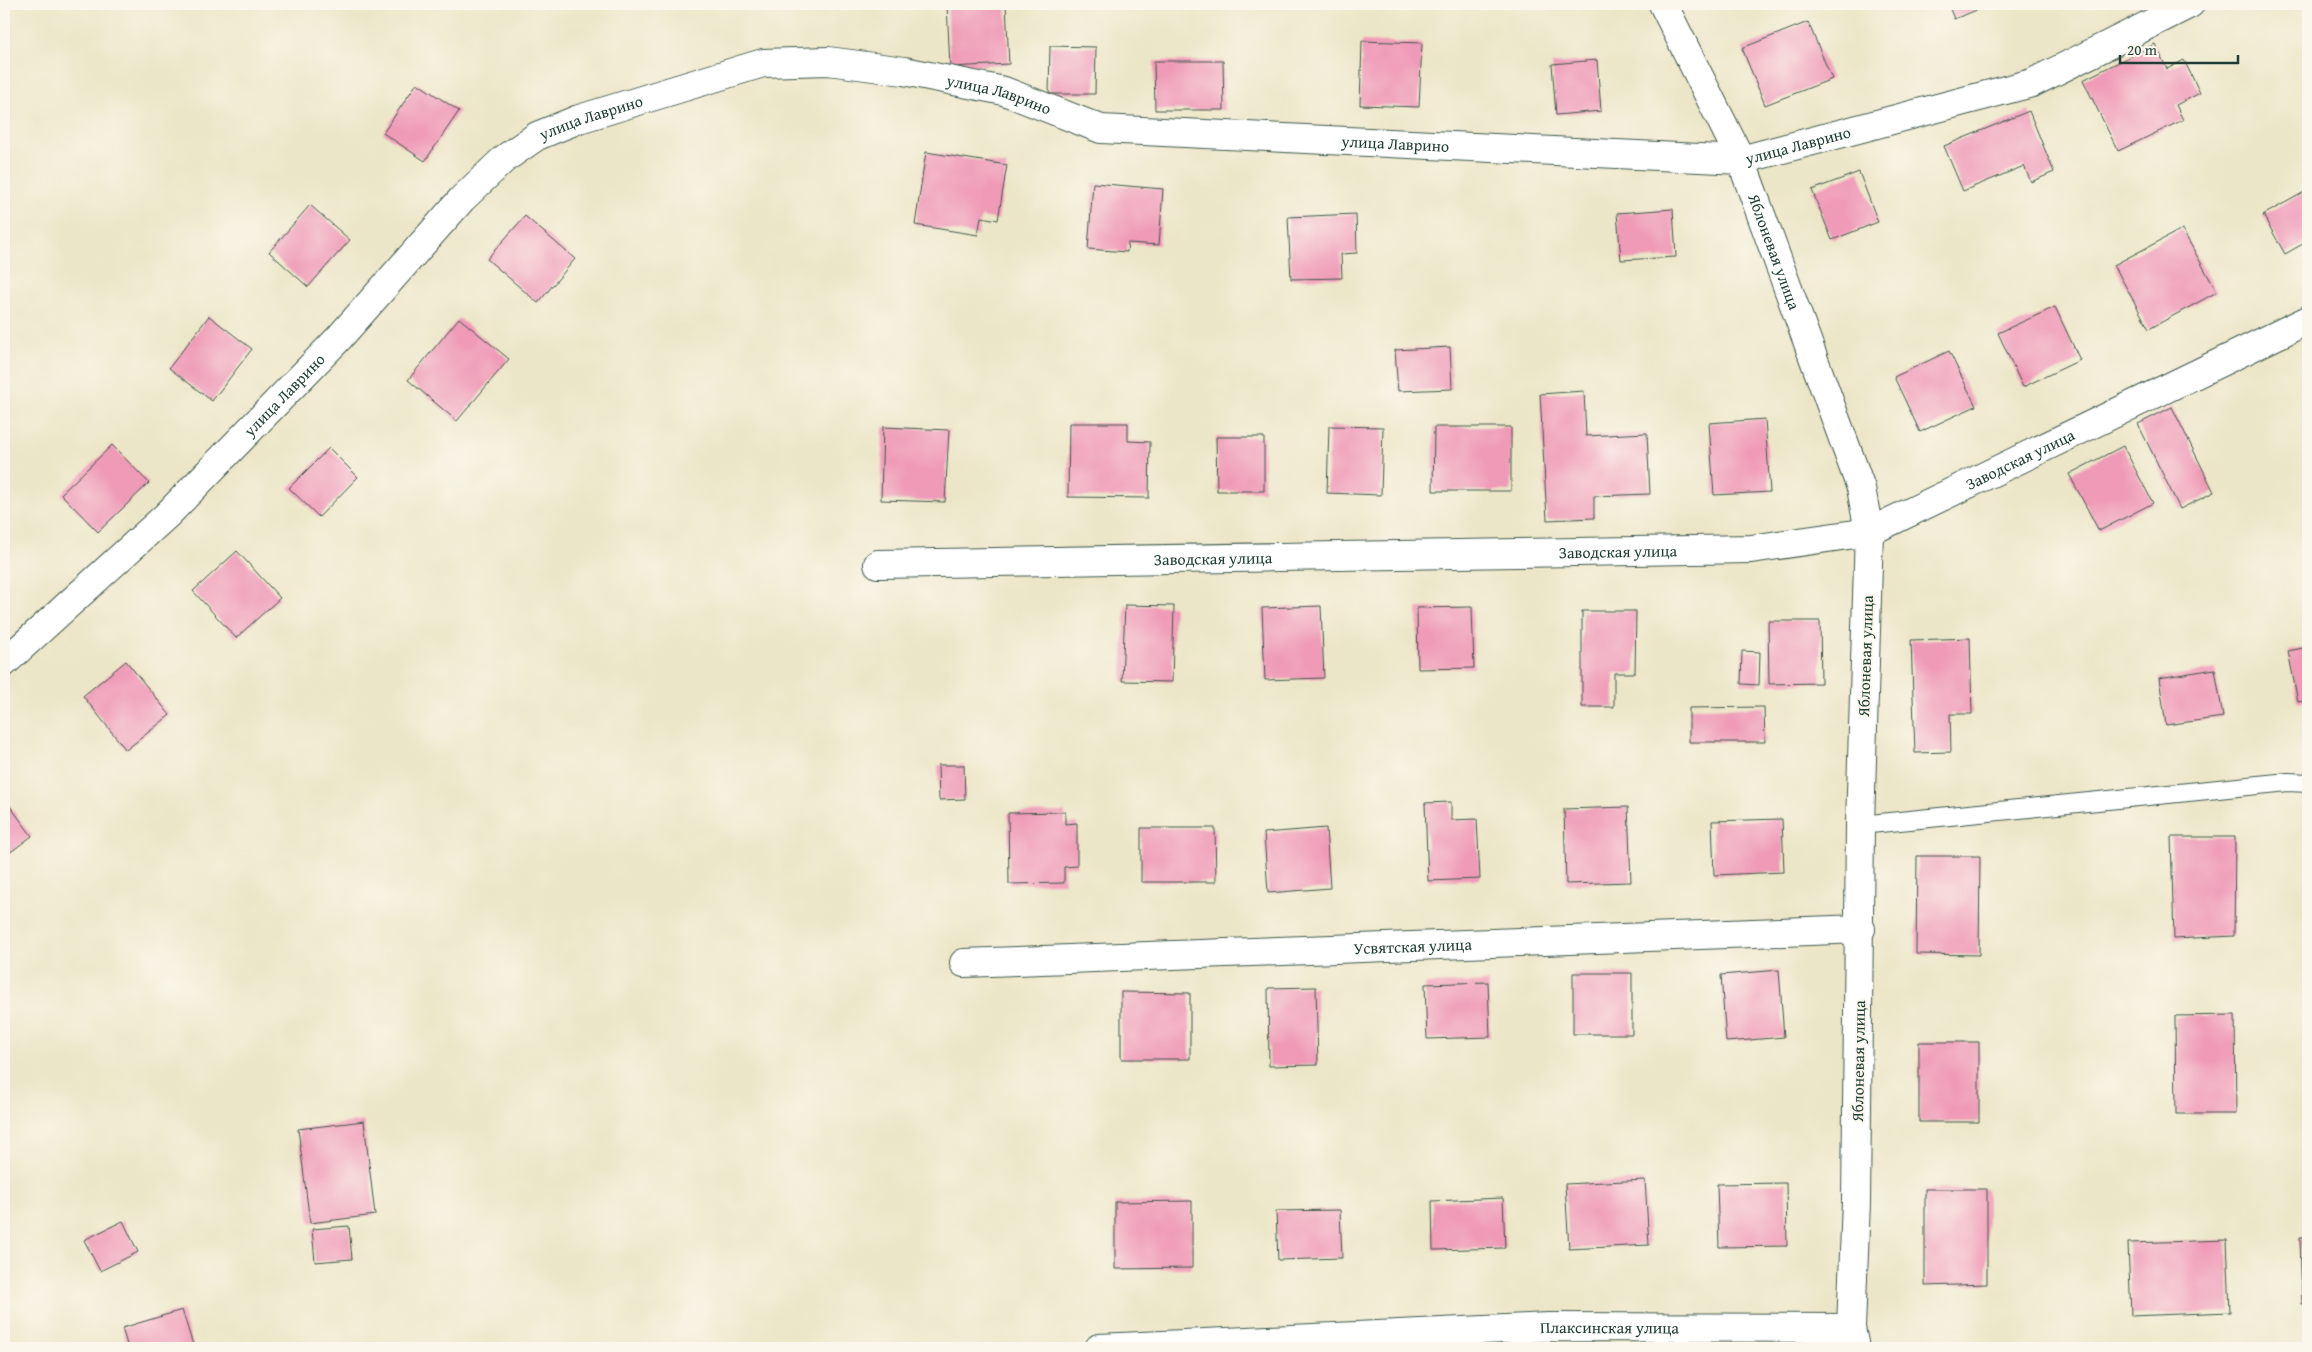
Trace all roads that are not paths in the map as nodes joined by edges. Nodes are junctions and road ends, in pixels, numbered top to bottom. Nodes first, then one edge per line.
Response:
1 (1663, 4) edge
2 (2190, 4) edge
3 (1741, 160) junction
4 (2308, 320) edge
5 (1870, 532) junction
6 (878, 564) dead end
7 (4, 664) edge
8 (2308, 783) edge
9 (1860, 825) junction
10 (1860, 929) junction
11 (964, 963) dead end
12 (1853, 1338) edge
13 (1098, 1348) edge

1 - 3 street, Яблоневая улица
2 - 3 street, улица Лаврино
3 - 5 street, Яблоневая улица
3 - 7 street, улица Лаврино
4 - 5 street, Заводская улица
5 - 6 street, Заводская улица
5 - 9 street, Яблоневая улица
8 - 9 lane
9 - 10 street, Яблоневая улица
10 - 11 street, Усвятская улица
10 - 12 street, Яблоневая улица
12 - 13 street, Плаксинская улица

